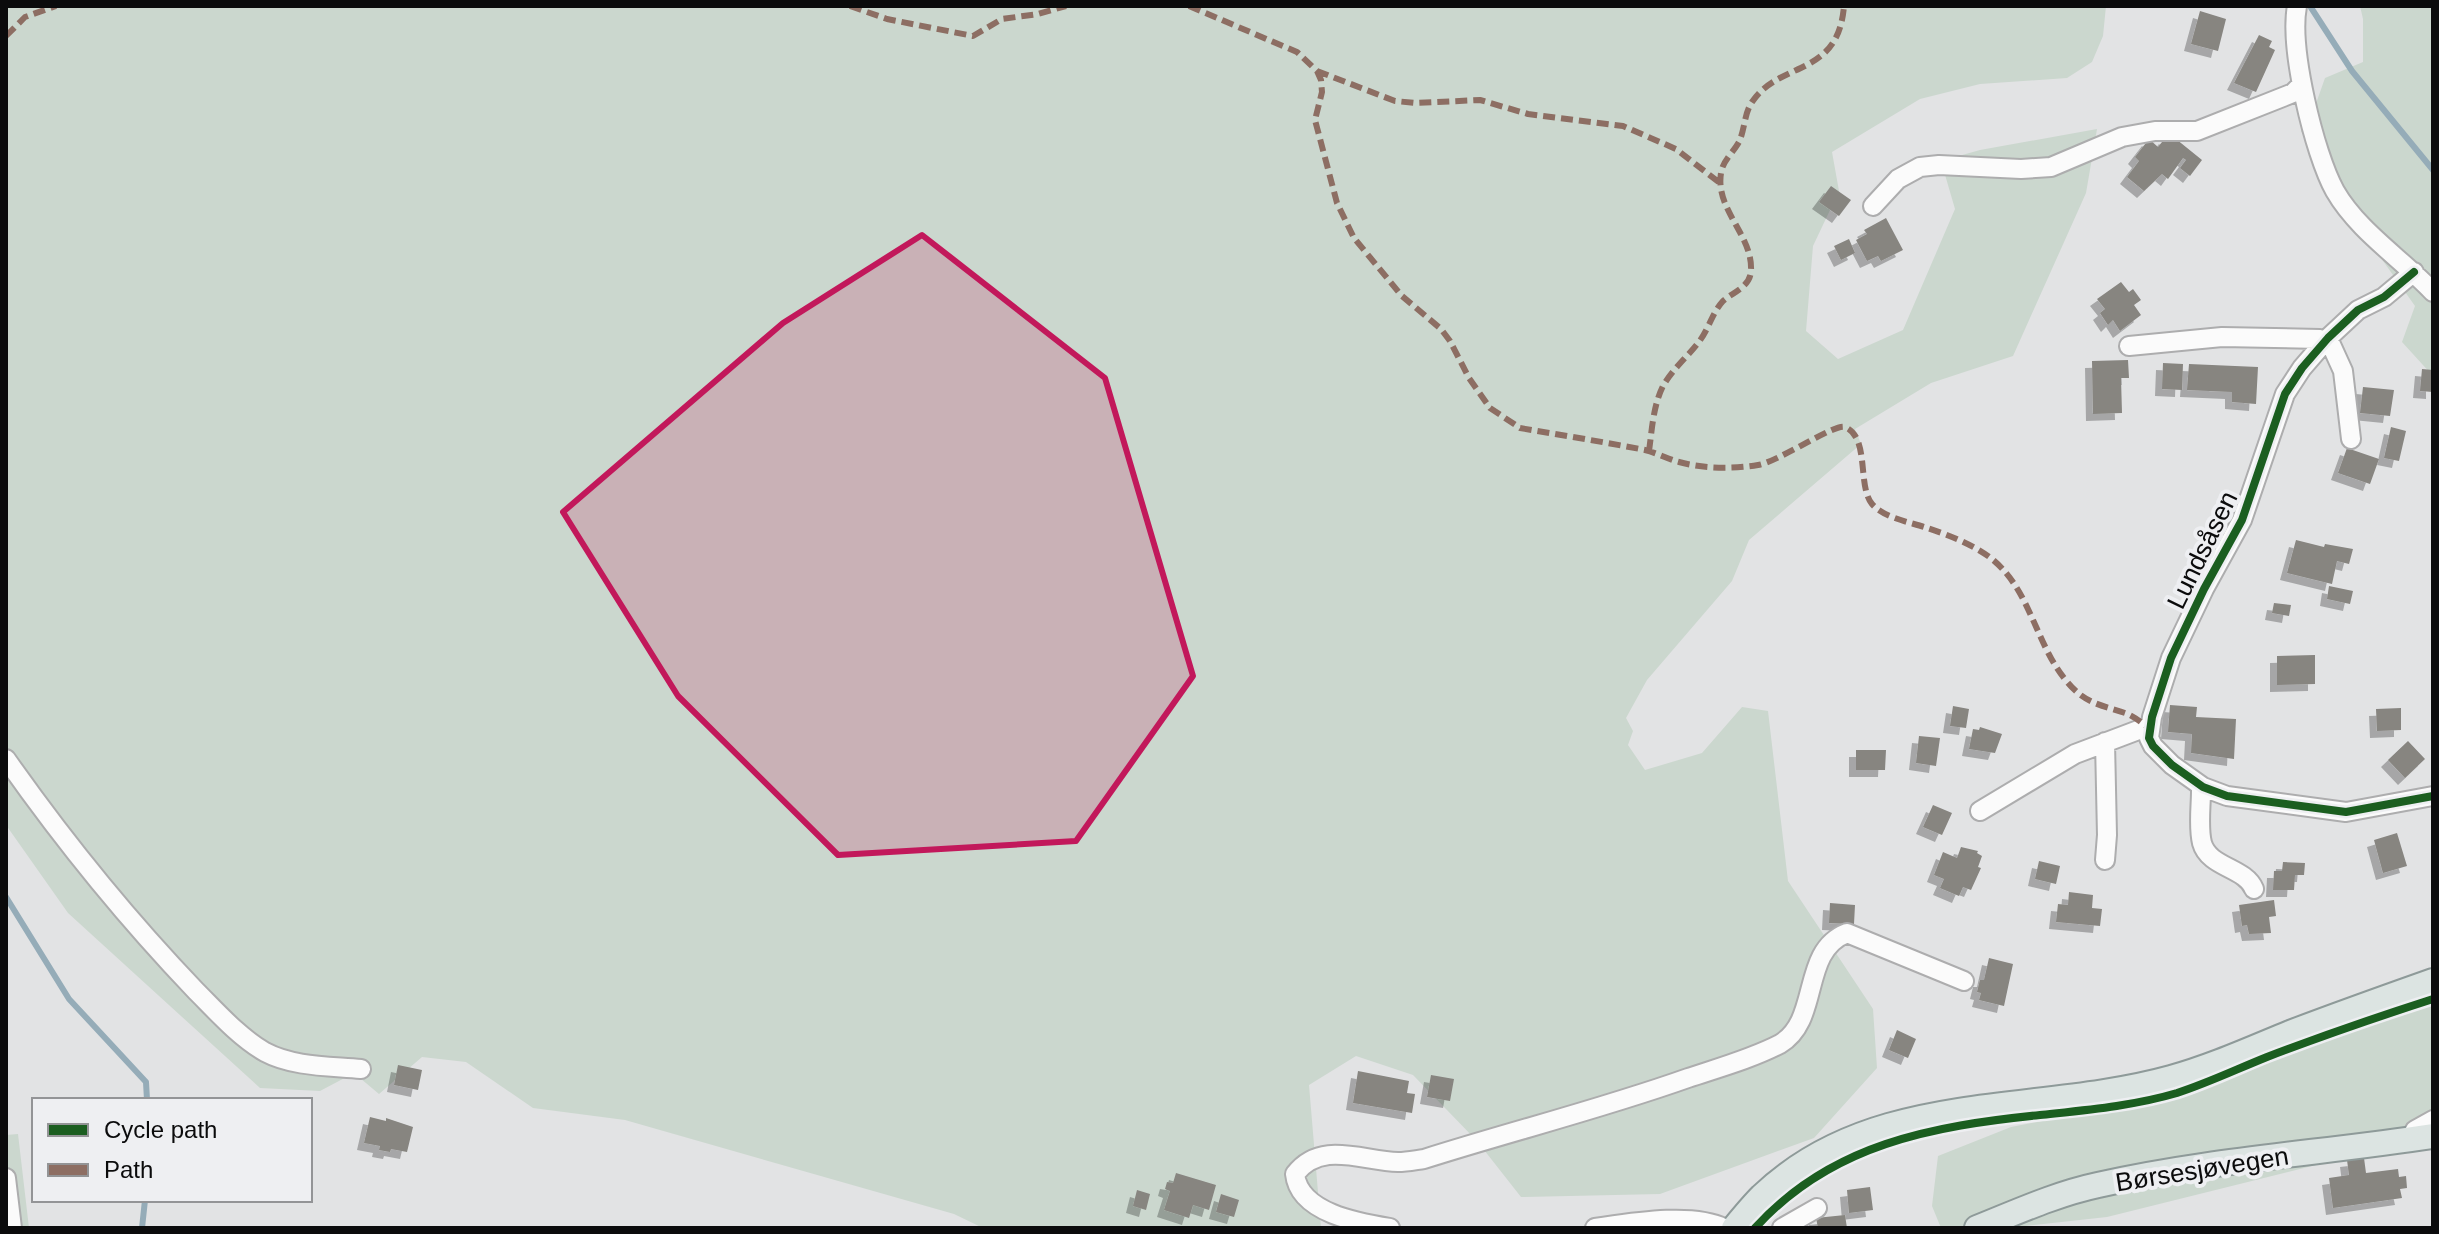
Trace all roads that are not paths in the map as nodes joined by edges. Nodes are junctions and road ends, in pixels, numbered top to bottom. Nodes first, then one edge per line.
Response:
1 (2297, 6) edge
2 (2301, 85) junction
3 (1873, 206) dead end
4 (2414, 272) junction
5 (2433, 292) edge
6 (2326, 340) junction
7 (2129, 346) dead end
8 (2351, 439) dead end
9 (2150, 729) junction
10 (2105, 742) junction
11 (6, 759) edge
12 (2203, 787) junction
13 (2433, 796) edge
14 (1980, 811) dead end
15 (2105, 860) dead end
16 (2254, 889) dead end
17 (1964, 981) dead end
18 (2433, 981) edge
19 (361, 1069) dead end
20 (2433, 1120) edge
21 (2422, 1138) edge
22 (6, 1178) edge
23 (1817, 1208) dead end
24 (12, 1228) edge
25 (1390, 1228) edge
26 (1595, 1228) edge
27 (1724, 1228) edge
28 (1734, 1228) edge
29 (1782, 1228) edge
30 (1977, 1228) edge

1 - 2 street
2 - 3 street
2 - 4 street
4 - 5 street
4 - 6 street, Lundsåsen
6 - 7 street
6 - 8 street
6 - 9 street, Lundsåsen
9 - 10 street
9 - 12 street
10 - 14 street
10 - 15 street
11 - 19 street
12 - 13 street
12 - 16 street
17 - 25 street
18 - 28 main road
20 - 21 street
21 - 30 main road, Børsesjøvegen
22 - 24 street
23 - 29 street
26 - 27 street

